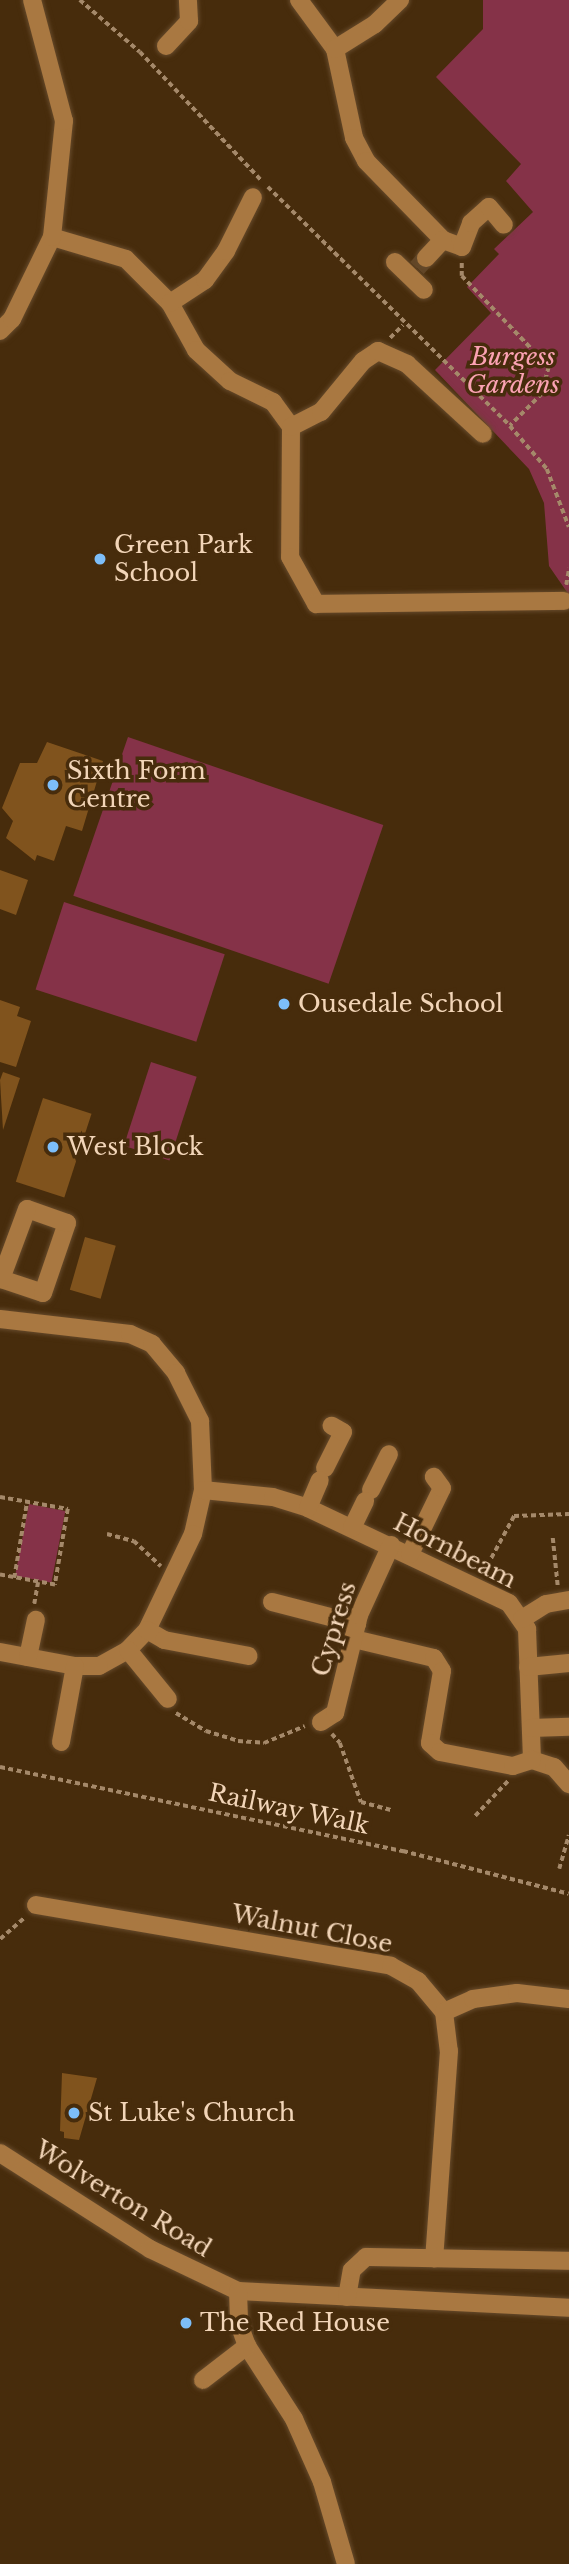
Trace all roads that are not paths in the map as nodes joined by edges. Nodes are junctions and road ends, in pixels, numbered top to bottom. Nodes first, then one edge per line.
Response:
1 (32, 0) edge
2 (188, 0) edge
3 (299, 0) edge
4 (400, 0) edge
5 (166, 46) dead end
6 (335, 49) junction
7 (253, 197) dead end
8 (505, 225) dead end
9 (52, 237) junction
10 (443, 240) junction
11 (395, 262) dead end
12 (418, 267) junction
13 (424, 290) dead end
14 (170, 303) junction
15 (0, 331) edge
16 (291, 427) junction
17 (483, 434) dead end
18 (564, 601) dead end
19 (1, 1279) edge
20 (0, 1319) edge
21 (332, 1426) dead end
22 (389, 1454) dead end
23 (434, 1477) dead end
24 (203, 1490) junction
25 (308, 1508) junction
26 (352, 1528) junction
27 (391, 1545) junction
28 (410, 1554) junction
29 (564, 1601) edge
30 (272, 1602) dead end
31 (522, 1619) junction
32 (36, 1620) dead end
33 (147, 1630) junction
34 (356, 1632) junction
35 (128, 1650) junction
36 (0, 1652) edge
37 (249, 1656) dead end
38 (28, 1657) junction
39 (569, 1663) edge
40 (75, 1666) junction
41 (528, 1667) junction
42 (168, 1699) road end
43 (321, 1722) road end
44 (569, 1727) edge
45 (531, 1728) junction
46 (61, 1742) dead end
47 (532, 1760) junction
48 (569, 1784) edge
49 (36, 1905) road end
50 (569, 1999) edge
51 (444, 2012) junction
52 (0, 2152) edge
53 (434, 2258) junction
54 (569, 2261) edge
55 (238, 2291) junction
56 (347, 2297) junction
57 (569, 2308) edge
58 (247, 2346) junction
59 (203, 2380) dead end
60 (346, 2564) edge

1 - 9 street
2 - 5 street
3 - 6 street
4 - 6 street
6 - 10 street
7 - 14 street
8 - 10 street
9 - 14 street
9 - 15 street
10 - 12 street
11 - 12 street
12 - 13 street
14 - 16 street
16 - 17 street
16 - 18 street
19 - 19 street
20 - 24 street
21 - 25 street
22 - 26 street
23 - 28 street
24 - 25 street, Hornbeam
24 - 33 street
25 - 26 street, Hornbeam
26 - 27 street, Hornbeam
27 - 28 street, Hornbeam
27 - 34 street, Cypress
28 - 31 street, Hornbeam
29 - 31 street
30 - 34 street
31 - 41 street, Hornbeam
32 - 38 street
33 - 35 street
33 - 37 street
34 - 43 street, Cypress
34 - 47 street
35 - 40 street
35 - 42 street
36 - 38 street
38 - 40 street
39 - 41 street
40 - 46 street
41 - 45 street, Hornbeam
44 - 45 street
45 - 47 street, Hornbeam
47 - 48 street
49 - 51 street, Walnut Close
50 - 51 street
51 - 53 street
52 - 55 street, Wolverton Road
53 - 54 street
53 - 56 street
55 - 56 street, Wolverton Road
55 - 58 street
56 - 57 street, Wolverton Road
58 - 59 street
58 - 60 street

